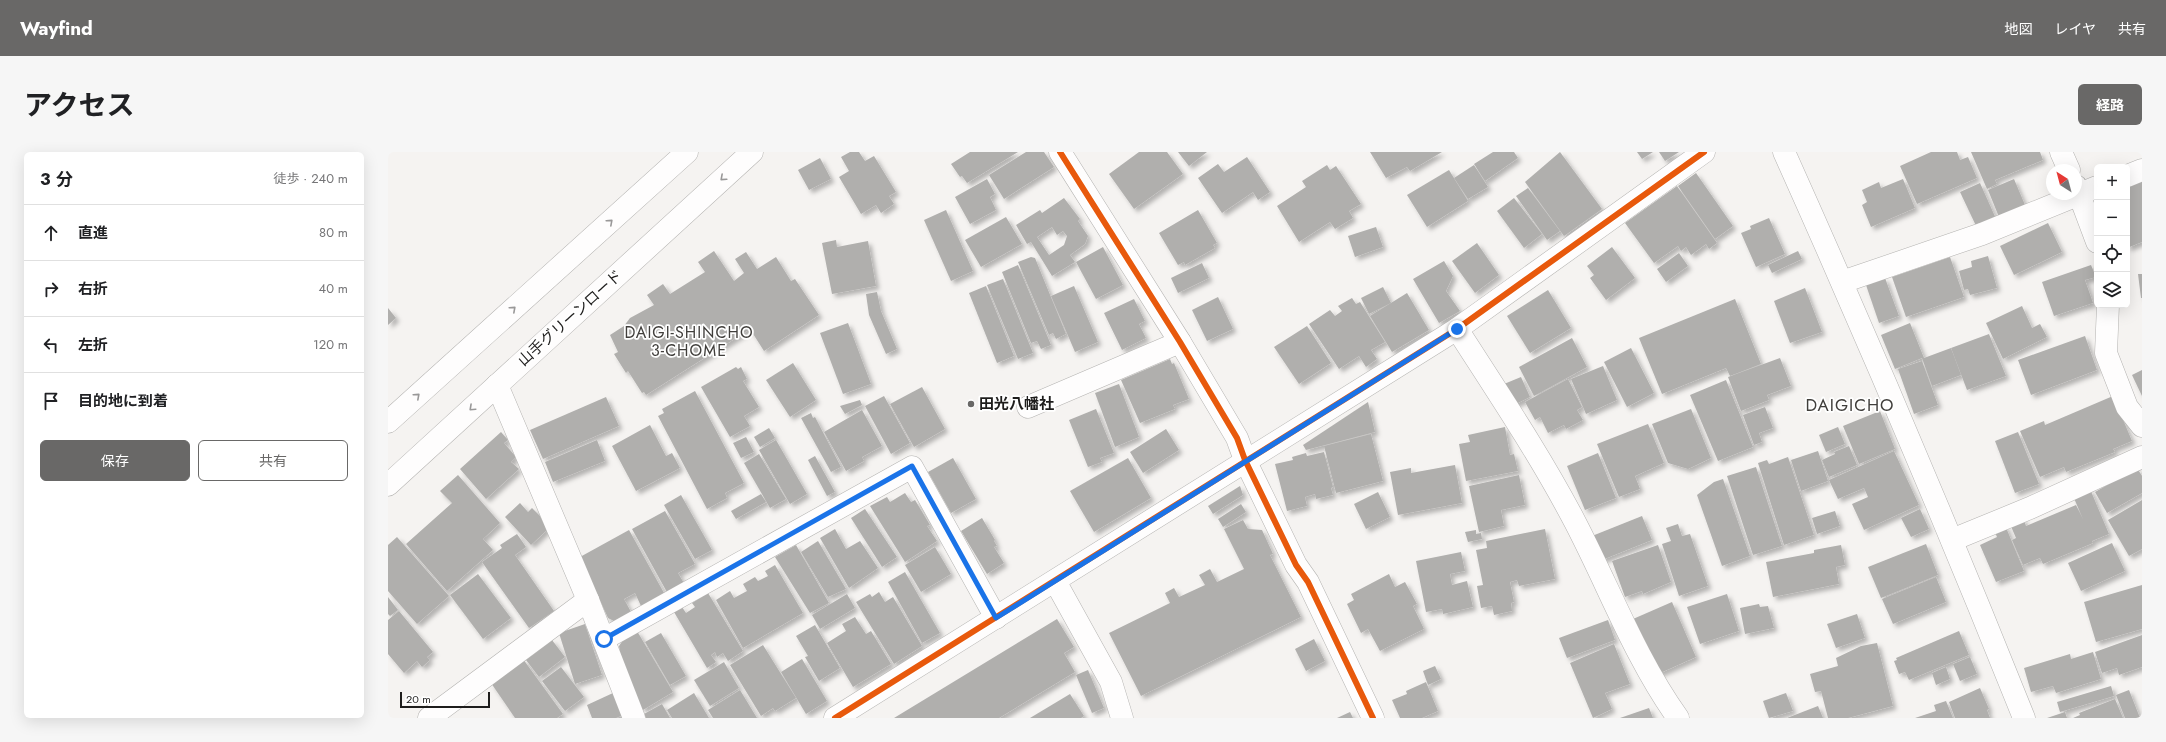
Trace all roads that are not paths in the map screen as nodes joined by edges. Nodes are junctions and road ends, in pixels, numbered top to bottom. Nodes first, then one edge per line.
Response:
1 (687, 152) edge
2 (752, 152) edge
3 (1060, 152) edge
4 (1704, 152) edge
5 (1784, 152) edge
6 (2061, 152) edge
7 (2066, 164) edge
8 (2142, 170) edge
9 (2130, 175) edge
10 (2084, 189) edge
11 (2096, 236) edge
12 (1842, 282) junction
13 (2108, 308) edge
14 (1457, 329) junction
15 (1180, 342) junction
16 (497, 385) junction
17 (1028, 407) dead end
18 (388, 422) edge
19 (2142, 426) edge
20 (2142, 457) edge
21 (1245, 460) junction
22 (388, 485) edge
23 (1952, 540) junction
24 (1055, 581) junction
25 (588, 600) junction
26 (996, 618) junction
27 (604, 639) junction
28 (429, 718) edge
29 (634, 718) edge
30 (835, 718) edge
31 (1122, 718) edge
32 (1373, 718) edge
33 (1678, 718) edge
34 (2024, 718) edge

18 -> 1 street
2 -> 16 street, 山手グリーンロード
3 - 15 street
4 - 14 street
5 - 12 street
6 - 7 street
8 - 9 street
10 - 11 street
10 - 12 street
12 - 23 street
13 - 19 street
14 - 21 street
14 - 33 street
15 - 17 street
15 - 21 street
16 -> 22 street, 山手グリーンロード
16 - 25 street
20 - 23 street
21 - 24 street
21 - 32 street
23 - 34 street
24 - 26 street
24 - 31 street
25 - 27 street
25 - 28 street
26 - 27 street
26 - 30 street
27 - 29 street

